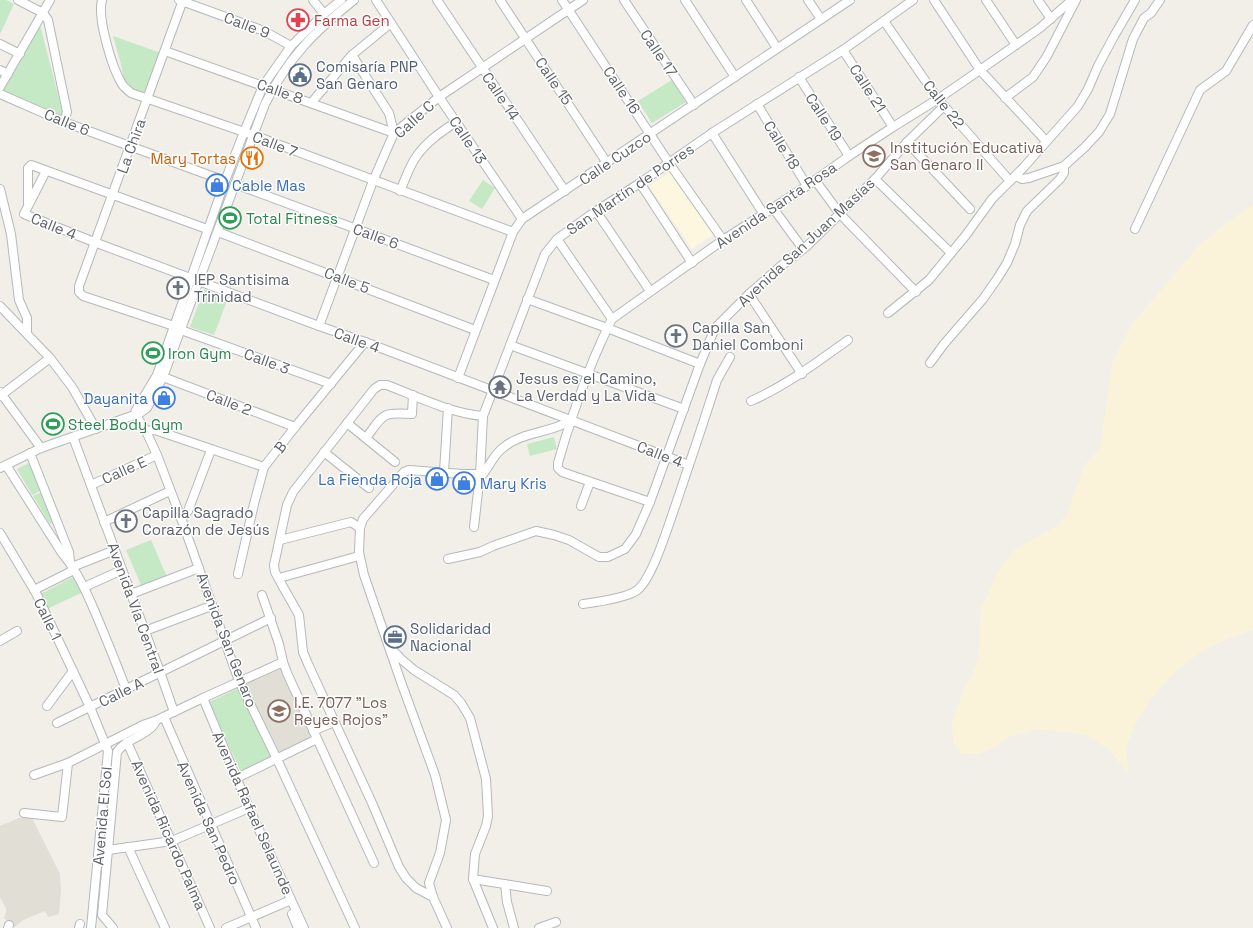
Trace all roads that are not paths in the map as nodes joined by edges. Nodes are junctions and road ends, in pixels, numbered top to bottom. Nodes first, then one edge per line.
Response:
1 (18, 0) edge
2 (50, 0) edge
3 (102, 0) edge
4 (313, 0) edge
5 (341, 0) edge
6 (354, 0) edge
7 (376, 0) edge
8 (437, 0) edge
9 (500, 0) edge
10 (562, 0) edge
11 (583, 0) edge
12 (624, 0) edge
13 (685, 0) edge
14 (746, 0) edge
15 (808, 0) edge
16 (850, 0) edge
17 (913, 0) edge
18 (934, 0) edge
19 (986, 0) edge
20 (1038, 0) edge
21 (1072, 0) edge
22 (1076, 0) edge
23 (1135, 0) edge
24 (1160, 0) edge
25 (181, 1) edge
26 (568, 10) junction
27 (43, 13) junction
28 (324, 14) junction
29 (1051, 19) junction
30 (821, 20) junction
31 (884, 22) junction
32 (391, 23) junction
33 (1253, 25) edge
34 (525, 39) junction
35 (0, 44) edge
36 (1016, 45) junction
37 (291, 46) junction
38 (777, 48) junction
39 (843, 50) junction
40 (165, 51) junction
41 (20, 54) junction
42 (352, 55) junction
43 (482, 68) junction
44 (980, 70) junction
45 (4, 72) edge
46 (735, 77) junction
47 (799, 77) junction
48 (264, 86) junction
49 (0, 87) edge
50 (273, 88) junction
51 (0, 94) edge
52 (439, 97) junction
53 (148, 98) junction
54 (1005, 98) junction
55 (938, 99) junction
56 (312, 102) junction
57 (756, 104) junction
58 (694, 105) junction
59 (944, 106) junction
60 (64, 122) junction
61 (456, 122) junction
62 (893, 127) junction
63 (244, 132) junction
64 (394, 133) junction
65 (712, 133) junction
66 (651, 134) junction
67 (253, 135) junction
68 (1046, 140) junction
69 (907, 142) junction
70 (131, 146) junction
71 (849, 156) junction
72 (608, 163) junction
73 (670, 163) junction
74 (1064, 166) junction
75 (46, 171) junction
76 (875, 179) junction
77 (1013, 179) junction
78 (815, 180) junction
79 (225, 181) junction
80 (373, 181) junction
81 (640, 183) junction
82 (235, 184) junction
83 (807, 186) junction
84 (0, 189) edge
85 (400, 191) junction
86 (565, 191) junction
87 (112, 195) junction
88 (28, 206) junction
89 (772, 208) junction
90 (970, 209) dead end
91 (596, 211) junction
92 (764, 213) junction
93 (840, 214) junction
94 (522, 219) junction
95 (355, 228) junction
96 (207, 229) junction
97 (1135, 229) dead end
98 (218, 232) junction
99 (513, 232) junction
100 (557, 239) junction
101 (723, 240) junction
102 (94, 242) junction
103 (803, 249) junction
104 (951, 253) junction
105 (692, 263) junction
106 (337, 277) junction
107 (190, 278) junction
108 (494, 280) junction
109 (199, 281) junction
110 (650, 291) junction
111 (79, 292) joint
112 (916, 292) junction
113 (748, 294) junction
114 (527, 299) junction
115 (0, 306) edge
116 (888, 313) dead end
117 (612, 319) junction
118 (319, 326) junction
119 (177, 328) junction
120 (607, 328) junction
121 (476, 330) junction
122 (27, 333) junction
123 (848, 340) dead end
124 (366, 342) junction
125 (510, 344) junction
126 (730, 357) dead end
127 (50, 358) junction
128 (930, 363) dead end
129 (700, 364) junction
130 (588, 374) junction
131 (802, 374) junction
132 (163, 377) junction
133 (458, 378) junction
134 (331, 384) junction
135 (492, 390) junction
136 (1, 394) edge
137 (414, 395) junction
138 (751, 401) dead end
139 (448, 408) junction
140 (684, 409) junction
141 (136, 414) junction
142 (483, 416) junction
143 (570, 421) junction
144 (347, 423) junction
145 (294, 428) junction
146 (96, 429) junction
147 (146, 431) junction
148 (73, 437) junction
149 (366, 438) junction
150 (41, 448) junction
151 (211, 450) junction
152 (324, 452) junction
153 (30, 453) junction
154 (157, 455) junction
155 (667, 456) junction
156 (395, 462) dead end
157 (689, 466) junction
158 (3, 467) edge
159 (264, 467) junction
160 (444, 472) junction
161 (480, 474) junction
162 (590, 482) junction
163 (90, 485) junction
164 (369, 488) dead end
165 (170, 491) junction
166 (650, 502) junction
167 (581, 506) dead end
168 (181, 518) junction
169 (104, 522) junction
170 (474, 527) dead end
171 (360, 528) junction
172 (0, 533) edge
173 (280, 540) junction
174 (115, 550) junction
175 (359, 556) junction
176 (448, 559) dead end
177 (72, 567) junction
178 (199, 568) junction
179 (122, 570) junction
180 (238, 574) dead end
181 (279, 578) junction
182 (84, 587) junction
183 (34, 590) junction
184 (131, 594) junction
185 (262, 595) dead end
186 (583, 604) dead end
187 (211, 606) junction
188 (271, 618) junction
189 (17, 631) dead end
190 (145, 631) junction
191 (0, 641) edge
192 (224, 641) junction
193 (387, 643) junction
194 (283, 662) junction
195 (73, 671) junction
196 (160, 672) junction
197 (239, 681) junction
198 (126, 689) junction
199 (203, 698) junction
200 (47, 706) dead end
201 (90, 707) junction
202 (174, 712) junction
203 (160, 719) junction
204 (334, 722) junction
205 (57, 723) dead end
206 (313, 731) junction
207 (317, 739) junction
208 (127, 742) junction
209 (105, 744) junction
210 (277, 759) junction
211 (68, 763) junction
212 (34, 775) dead end
213 (237, 778) junction
214 (249, 808) junction
215 (24, 813) dead end
216 (210, 825) junction
217 (172, 841) junction
218 (128, 847) junction
219 (108, 850) junction
220 (374, 863) dead end
221 (473, 879) junction
222 (505, 884) junction
223 (548, 892) dead end
224 (433, 897) junction
225 (292, 902) junction
226 (250, 917) junction
227 (556, 922) dead end
228 (92, 928) edge
229 (113, 928) edge
230 (165, 928) edge
231 (210, 928) edge
232 (226, 928) edge
233 (256, 928) edge
234 (298, 928) edge
235 (304, 928) edge
236 (355, 928) edge
237 (446, 928) edge
238 (493, 928) edge
239 (514, 928) edge
240 (539, 928) edge

1 - 27 street
2 - 27 street
3 - 53 street, Calle 7
4 - 28 street
5 - 28 street
6 - 50 street
7 - 32 street, Calle 13
8 - 43 street, Calle 14
9 - 34 street, Calle 15
10 - 26 street, Calle 16
11 - 26 street, Calle C
12 - 58 street, Calle 17
13 - 46 street
14 - 38 street
15 - 30 street
16 - 30 street, Calle Cuzco
17 - 31 street, San Martín de Porres
18 - 44 street
19 - 36 street
20 - 29 street
21 - 29 street, Avenida Santa Rosa
22 - 54 street
23 - 68 street
24 - 74 street
25 - 37 street, Calle 9
25 - 40 street, La Chira
26 - 34 street, Calle C
26 - 66 street, Calle 16
27 - 41 street
27 - 60 street
28 - 37 street
29 - 36 street, Avenida Santa Rosa
30 - 38 street, Calle Cuzco
31 - 39 street, San Martín de Porres
31 - 55 street, Calle 22
32 - 42 street
32 - 52 street, Calle 13
33 - 97 street
34 - 43 street, Calle C
34 - 72 street, Calle 15
35 - 41 street
36 - 44 street, Avenida Santa Rosa
37 - 48 street
38 - 46 street, Calle Cuzco
39 - 47 street, San Martín de Porres
39 - 62 street, Calle 21
40 - 48 street, Calle 8
40 - 53 street, La Chira
41 - 45 street
42 - 56 street
42 - 64 street
43 - 52 street, Calle C
43 - 86 street, Calle 14
44 - 54 street
44 - 55 street, Avenida Santa Rosa
45 - 49 street
46 - 58 street, Calle Cuzco
47 - 57 street, San Martín de Porres
47 - 71 street, Calle 19
48 - 50 street, Calle 8
48 - 63 street
50 - 56 street, Calle 8
50 - 67 street
51 - 60 street, Calle 6
52 - 61 street, Calle 13
52 - 64 street, Calle C
53 - 63 street, Calle 7
53 - 70 street, La Chira
54 - 68 street
55 - 59 street, Calle 22
55 - 62 street, Avenida Santa Rosa
56 - 64 street, Calle 8
57 - 65 street, San Martín de Porres
57 - 83 street, Calle 18
58 - 66 street, Calle Cuzco
59 - 69 street, Avenida San Juan Masías
59 - 77 street, Calle 22
60 - 70 street, Calle 6
61 - 85 street
61 - 94 street, Calle 13
62 - 71 street, Avenida Santa Rosa
63 - 67 street, Calle 7
63 - 79 street
64 - 80 street, Calle C
65 - 73 street, San Martín de Porres
65 - 92 street
66 - 72 street, Calle Cuzco
66 - 73 street, Calle 16
67 - 80 street, Calle 7
67 - 82 street
68 - 77 street
69 - 76 street, Avenida San Juan Masías
69 - 90 street
70 - 79 street, Calle 6
70 - 87 street, La Chira
71 - 78 street, Avenida Santa Rosa
72 - 86 street, Calle Cuzco
73 - 81 street, San Martín de Porres
73 - 101 street, Calle 16
74 - 77 street
74 - 128 street
75 - 87 street
75 - 88 street
75 - 88 street
76 - 93 street, Avenida San Juan Masías
76 - 104 street
77 - 104 street
78 - 83 street, Avenida Santa Rosa
78 - 93 street
79 - 96 street
80 - 85 street, Calle 7
80 - 95 street, Calle C
81 - 91 street, San Martín de Porres
81 - 105 street
82 - 95 street, Calle 6
82 - 98 street
83 - 89 street, Avenida Santa Rosa
84 - 122 street
85 - 99 street, Calle 7
86 - 94 street, Calle Cuzco
87 - 96 street
87 - 102 street, La Chira
88 - 102 street, Calle 4
89 - 92 street, Avenida Santa Rosa
89 - 103 street
91 - 100 street, San Martín de Porres
91 - 110 street
92 - 101 street, Avenida Santa Rosa
93 - 103 street, Avenida San Juan Masías
93 - 112 street
94 - 99 street, Calle Cuzco
95 - 106 street, Calle C
95 - 108 street, Calle 6
96 - 107 street
98 - 106 street, Calle 5
98 - 109 street
99 - 108 street, Calle Cuzco
100 - 114 street, San Martín de Porres
100 - 117 street
101 - 105 street, Avenida Santa Rosa
102 - 107 street, Calle 4
102 - 111 street, La Chira
103 - 113 street, Avenida San Juan Masías
104 - 112 street
105 - 110 street, Avenida Santa Rosa
106 - 118 street, Calle C
106 - 121 street, Calle 5
107 - 109 street, Calle 4
107 - 119 street
108 - 121 street, Calle Cuzco
109 - 118 street, Calle 4
109 - 119 street
110 - 117 street, Avenida Santa Rosa
111 - 119 street, Calle 3
112 - 116 street
113 - 129 street, Avenida San Juan Masías
113 - 131 street
114 - 120 street
114 - 125 street, San Martín de Porres
115 - 122 street
117 - 120 street, Avenida Santa Rosa
118 - 124 street, Calle 4
119 - 132 street
119 - 134 street, Calle 3
119 - 141 street
120 - 129 street
120 - 130 street, Avenida Santa Rosa
121 - 133 street, Calle Cuzco
122 - 127 street
123 - 131 street
124 - 133 street, Calle 4
124 - 134 street, B
125 - 130 street
125 - 135 street, San Martín de Porres
126 - 157 street
127 - 136 street
127 - 146 street
129 - 140 street, Avenida San Juan Masías
130 - 140 street
130 - 143 street, Avenida Santa Rosa
131 - 138 street
132 - 141 street
132 - 145 street, Calle 2
133 - 135 street, Calle 4
134 - 145 street, B
135 - 142 street, San Martín de Porres
135 - 143 street, Calle 4
136 - 150 street
137 - 139 street
137 - 144 street
137 - 149 street
139 - 142 street
139 - 160 street
140 - 155 street, Avenida San Juan Masías
141 - 146 street
141 - 147 street, Avenida San Genaro
142 - 161 street, San Martín de Porres
143 - 155 street, Calle 4
143 - 161 street
143 - 162 street, Avenida Santa Rosa
144 - 149 street
144 - 152 street
145 - 159 street, B
146 - 148 street
147 - 151 street
147 - 154 street, Avenida San Genaro
148 - 150 street
148 - 163 street, Avenida Vía Central
149 - 156 street
150 - 153 street
151 - 159 street
151 - 168 street
152 - 164 street
152 - 173 street
153 - 158 street
153 - 177 street
154 - 163 street, Calle E
154 - 165 street, Avenida San Genaro
155 - 157 street, Calle 4
155 - 166 street, Avenida San Juan Masías
157 - 186 street
158 - 177 street
159 - 180 street, B
160 - 161 street
160 - 171 street
161 - 170 street, San Martín de Porres
162 - 166 street
162 - 167 street
163 - 169 street, Avenida Vía Central
165 - 168 street, Avenida San Genaro
165 - 169 street
166 - 176 street, Avenida San Juan Masías
168 - 178 street, Avenida San Genaro
169 - 174 street, Avenida Vía Central
171 - 173 street
171 - 175 street
172 - 183 street, Calle 1
173 - 181 street
174 - 177 street
174 - 179 street, Avenida Vía Central
175 - 181 street
175 - 193 street
177 - 182 street
177 - 183 street
178 - 184 street
178 - 187 street, Avenida San Genaro
179 - 182 street
179 - 184 street, Avenida Vía Central
181 - 204 street
182 - 198 street
183 - 195 street, Calle 1
184 - 190 street, Avenida Vía Central
185 - 188 street
187 - 190 street
187 - 192 street, Avenida San Genaro
188 - 192 street, Calle A
188 - 194 street
189 - 191 street
190 - 196 street, Avenida Vía Central
192 - 196 street, Calle A
192 - 197 street, Avenida San Genaro
193 - 221 street
193 - 224 street
194 - 197 street
194 - 206 street
195 - 200 street
195 - 201 street, Calle 1
196 - 198 street, Calle A
196 - 202 street, Avenida Vía Central
197 - 199 street
197 - 210 street, Avenida San Genaro
198 - 201 street, Calle A
199 - 202 street
199 - 213 street, Avenida Rafael Selaunde
201 - 205 street, Calle A
201 - 209 street, Avenida El Sol
202 - 203 street
203 - 208 street
203 - 209 street
203 - 216 street, Avenida San Pedro
204 - 206 street
204 - 224 street
206 - 207 street
207 - 210 street
207 - 220 street
208 - 217 street, Avenida Ricardo Palma
208 - 219 street
209 - 211 street
209 - 228 street, Avenida El Sol
210 - 213 street
210 - 236 street, Avenida San Genaro
211 - 212 street
211 - 215 street
213 - 214 street, Avenida Rafael Selaunde
214 - 216 street
214 - 225 street, Avenida Rafael Selaunde
216 - 217 street
216 - 226 street, Avenida San Pedro
217 - 218 street
217 - 231 street, Avenida Ricardo Palma
218 - 219 street
218 - 230 street
219 - 229 street
221 - 222 street
221 - 238 street
222 - 223 street
222 - 239 street
224 - 237 street
225 - 226 street
225 - 234 street
225 - 235 street, Avenida Rafael Selaunde
226 - 232 street
226 - 233 street, Avenida San Pedro
227 - 240 street

